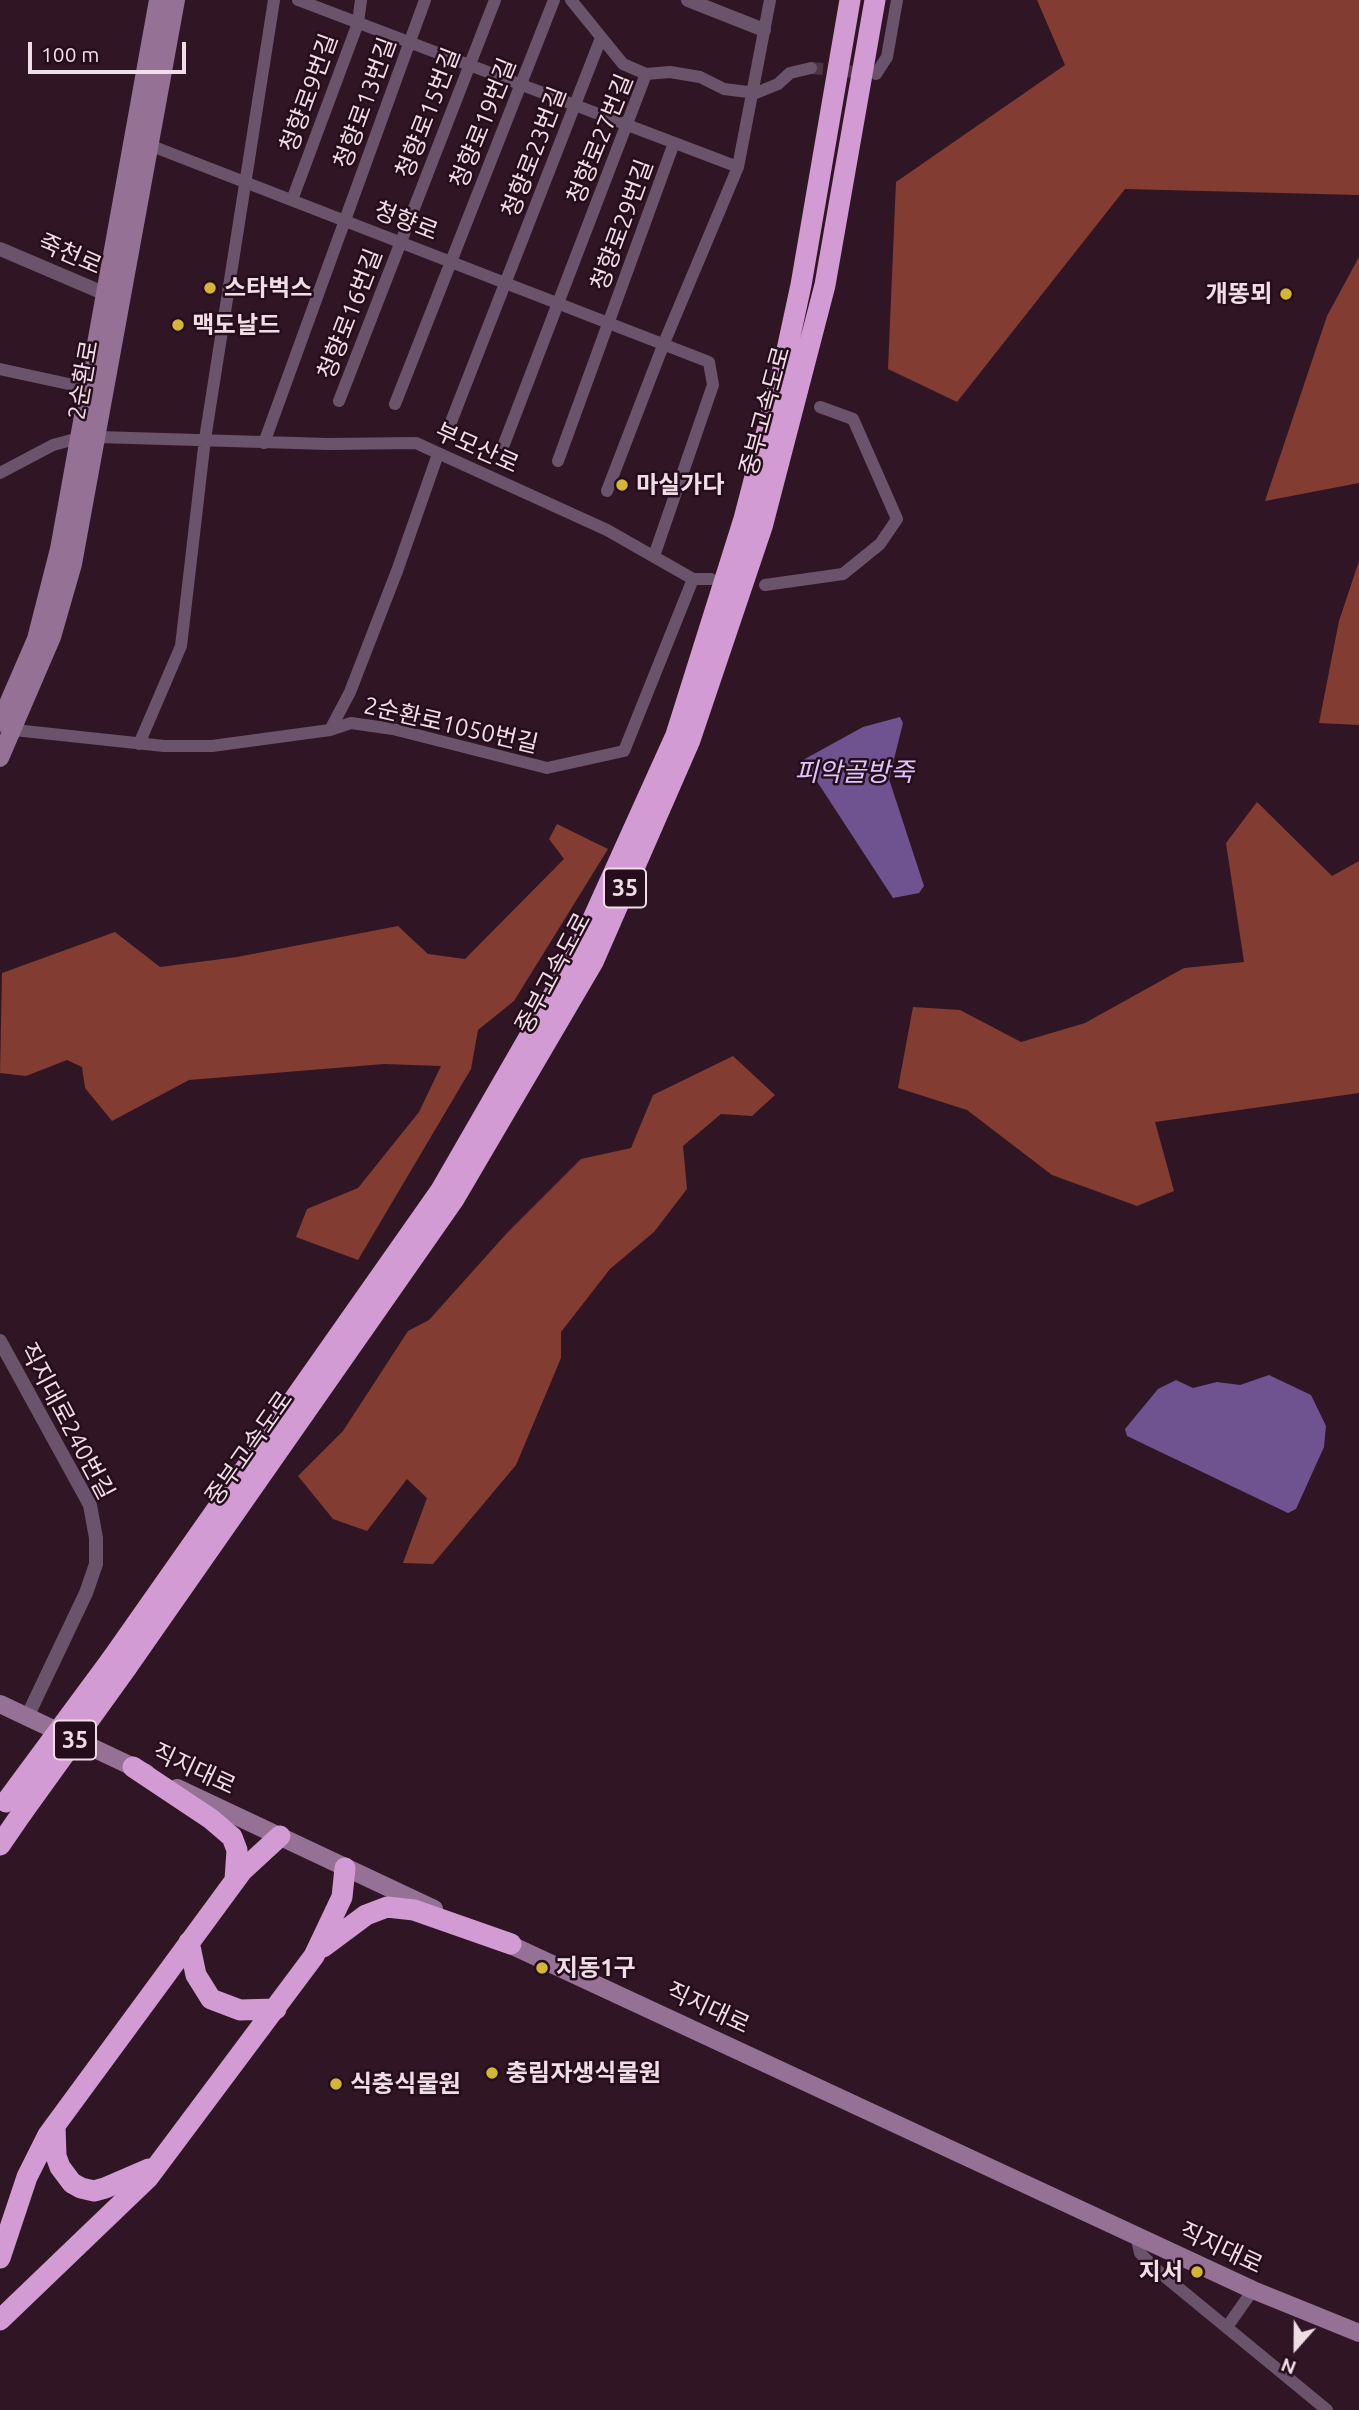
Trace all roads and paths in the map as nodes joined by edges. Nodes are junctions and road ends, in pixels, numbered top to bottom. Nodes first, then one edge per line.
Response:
1 (158, 0) edge
2 (176, 0) edge
3 (274, 0) edge
4 (299, 0) edge
5 (361, 0) edge
6 (425, 0) edge
7 (495, 0) edge
8 (554, 0) edge
9 (571, 0) edge
10 (688, 0) edge
11 (770, 0) edge
12 (850, 0) edge
13 (874, 0) edge
14 (897, 0) edge
15 (358, 23) junction
16 (764, 30) junction
17 (601, 38) junction
18 (410, 42) junction
19 (470, 65) junction
20 (811, 68) tunnel mouth
21 (646, 74) junction
22 (876, 74) dead end
23 (521, 85) junction
24 (752, 93) junction
25 (575, 105) junction
26 (626, 125) junction
27 (134, 139) junction
28 (674, 143) junction
29 (151, 145) junction
30 (738, 167) junction
31 (244, 181) junction
32 (292, 200) junction
33 (345, 220) junction
34 (401, 242) junction
35 (0, 249) edge
36 (451, 261) junction
37 (506, 282) junction
38 (105, 294) junction
39 (123, 301) junction
40 (558, 302) junction
41 (609, 322) junction
42 (664, 343) junction
43 (0, 369) edge
44 (88, 388) junction
45 (339, 401) dead end
46 (395, 404) dead end
47 (820, 407) dead end
48 (451, 422) dead end
49 (98, 437) junction
50 (79, 438) junction
51 (205, 439) junction
52 (264, 443) junction
53 (504, 444) dead end
54 (439, 454) junction
55 (558, 461) dead end
56 (0, 473) edge
57 (607, 491) dead end
58 (654, 556) junction
59 (693, 579) junction
60 (711, 579) dead end
61 (765, 585) dead end
62 (4, 727) edge
63 (330, 730) junction
64 (139, 744) junction
65 (0, 758) edge
66 (0, 1341) edge
67 (119, 1663) junction
68 (0, 1704) edge
69 (27, 1717) junction
70 (133, 1767) junction
71 (9, 1809) edge
72 (280, 1836) junction
73 (0, 1845) edge
74 (345, 1868) junction
75 (235, 1880) junction
76 (189, 1942) junction
77 (511, 1944) junction
78 (314, 1955) junction
79 (276, 2009) junction
80 (55, 2126) junction
81 (158, 2164) junction
82 (1136, 2235) junction
83 (0, 2258) edge
84 (1253, 2290) junction
85 (0, 2320) edge
86 (1227, 2327) junction
87 (1359, 2333) edge
88 (1327, 2410) edge

1 - 27 main road, 2순환로
2 - 29 main road, 2순환로
3 - 31 street
4 - 15 street
5 - 15 street, 청향로9번길
6 - 18 street, 청향로13번길
7 - 19 street, 청향로15번길
8 - 23 street, 청향로19번길
9 - 17 street
10 - 16 street
11 - 16 street
12 - 67 highway, 중부고속도로 / 35
13 - 67 highway, 중부고속도로 / 35
14 - 22 street
15 - 18 street
15 - 32 street, 청향로9번길
16 - 24 street
17 - 21 street
17 - 25 street, 청향로23번길
18 - 19 street
18 - 33 street, 청향로13번길
19 - 23 street
19 - 34 street, 청향로15번길
20 - 24 street
21 - 24 street, 청향로27번길
21 - 26 street, 청향로27번길
23 - 25 street
23 - 36 street, 청향로19번길
24 - 30 street
25 - 26 street
25 - 37 street, 청향로23번길
26 - 28 street
26 - 40 street, 청향로27번길
27 - 29 street, 청향로
27 - 38 main road, 2순환로
28 - 30 street
28 - 41 street, 청향로29번길
29 - 31 street, 청향로
29 - 39 main road, 2순환로
30 - 42 street
31 - 32 street, 청향로
31 - 51 street
32 - 33 street, 청향로
33 - 34 street, 청향로
33 - 52 street, 청향로13번길
34 - 36 street, 청향로
34 - 45 street, 청향로16번길
35 - 38 street, 죽천로
36 - 37 street, 청향로
36 - 46 street, 청향로19번길
37 - 40 street, 청향로
37 - 48 street, 청향로23번길
38 - 39 street, 죽천로
38 - 44 main road, 2순환로
39 - 49 main road, 2순환로
40 - 41 street, 청향로
40 - 53 street, 청향로27번길
41 - 42 street, 청향로
41 - 55 street, 청향로29번길
42 - 57 street
42 - 58 street, 청향로
43 - 44 street, 2순환로
44 - 50 main road, 2순환로
47 - 61 street
49 - 51 street, 부모산로
49 - 62 main road, 2순환로
50 - 56 street, 2순환로
50 - 62 main road, 2순환로
51 - 52 street, 부모산로
51 - 64 street
52 - 54 street, 부모산로
54 - 58 street, 부모산로
54 - 63 street
58 - 59 street, 부모산로
59 - 60 street
59 - 63 street, 2순환로1050번길
62 - 64 street, 2순환로1050번길
62 - 65 main road, 2순환로
63 - 64 street, 2순환로1050번길
66 - 69 street, 직지대로240번길
67 - 71 highway, 중부고속도로 / 35, bridge
68 - 69 main road, 직지대로
69 - 70 main road, 직지대로
70 - 72 main road, 직지대로
70 - 75 highway
71 - 73 highway, 중부고속도로 / 35
72 - 74 main road, 직지대로
72 - 75 highway
74 - 77 main road, 직지대로
74 - 78 highway
75 - 76 highway
76 - 79 highway
76 - 80 highway
77 - 78 highway
77 - 82 main road, 직지대로
78 - 79 highway
79 - 81 highway
80 - 81 highway
80 - 83 highway
81 - 85 highway
82 - 84 main road, 직지대로
82 - 86 street
84 - 86 street
84 - 87 main road, 직지대로
86 - 88 street

